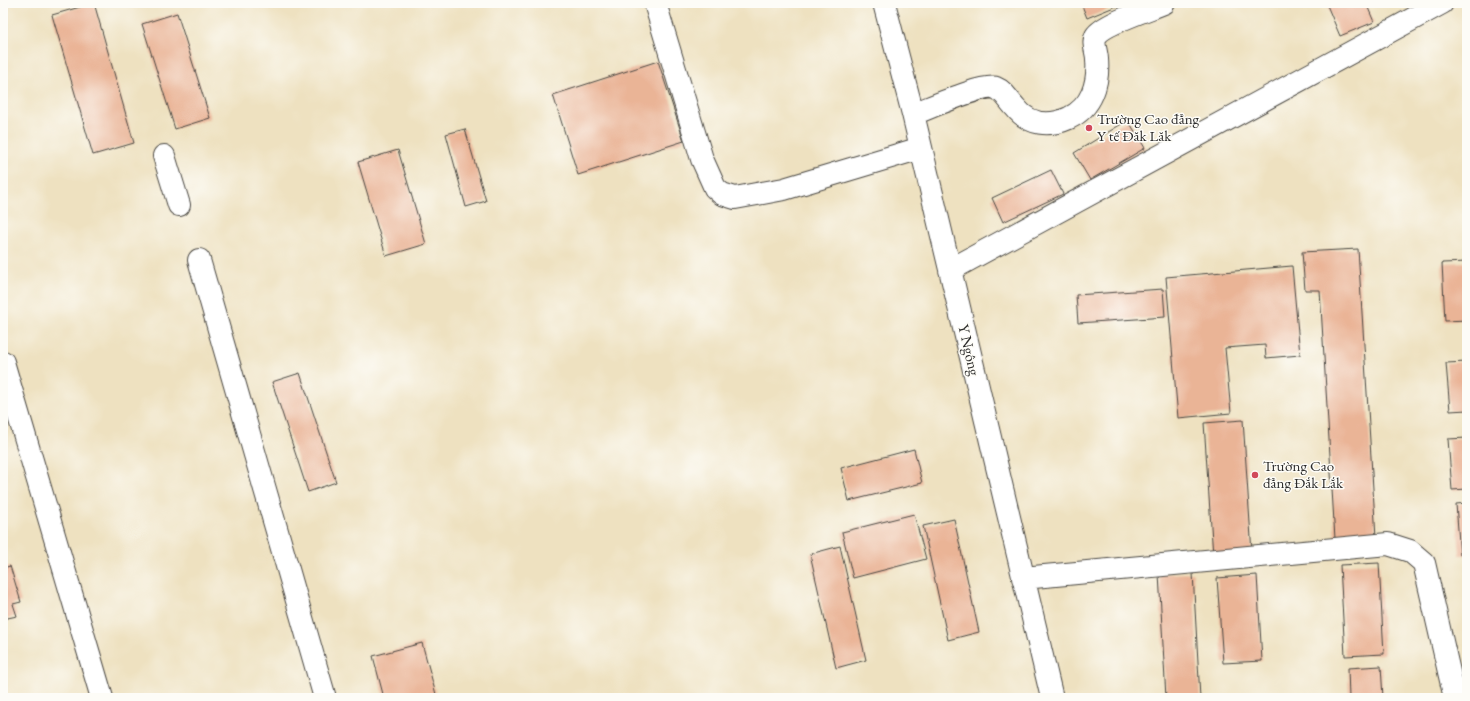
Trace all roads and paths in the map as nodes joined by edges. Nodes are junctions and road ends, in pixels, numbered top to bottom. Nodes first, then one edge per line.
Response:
1 (655, 3) edge
2 (884, 3) edge
3 (1164, 3) edge
4 (1442, 3) edge
5 (913, 114) junction
6 (921, 148) junction
7 (164, 156) dead end
8 (179, 205) dead end
9 (199, 260) dead end
10 (950, 270) junction
11 (3, 362) edge
12 (1023, 578) junction
13 (102, 698) edge
14 (325, 698) edge
15 (1052, 698) edge
16 (1454, 698) edge

1 - 6 street
2 - 5 street, Y Ngông
3 - 5 street
4 - 10 street
5 - 6 street, Y Ngông
6 - 10 street, Y Ngông
7 - 8 street
9 - 14 street
10 - 12 street, Y Ngông
11 - 13 street
12 - 15 street, Y Ngông
12 - 16 street

